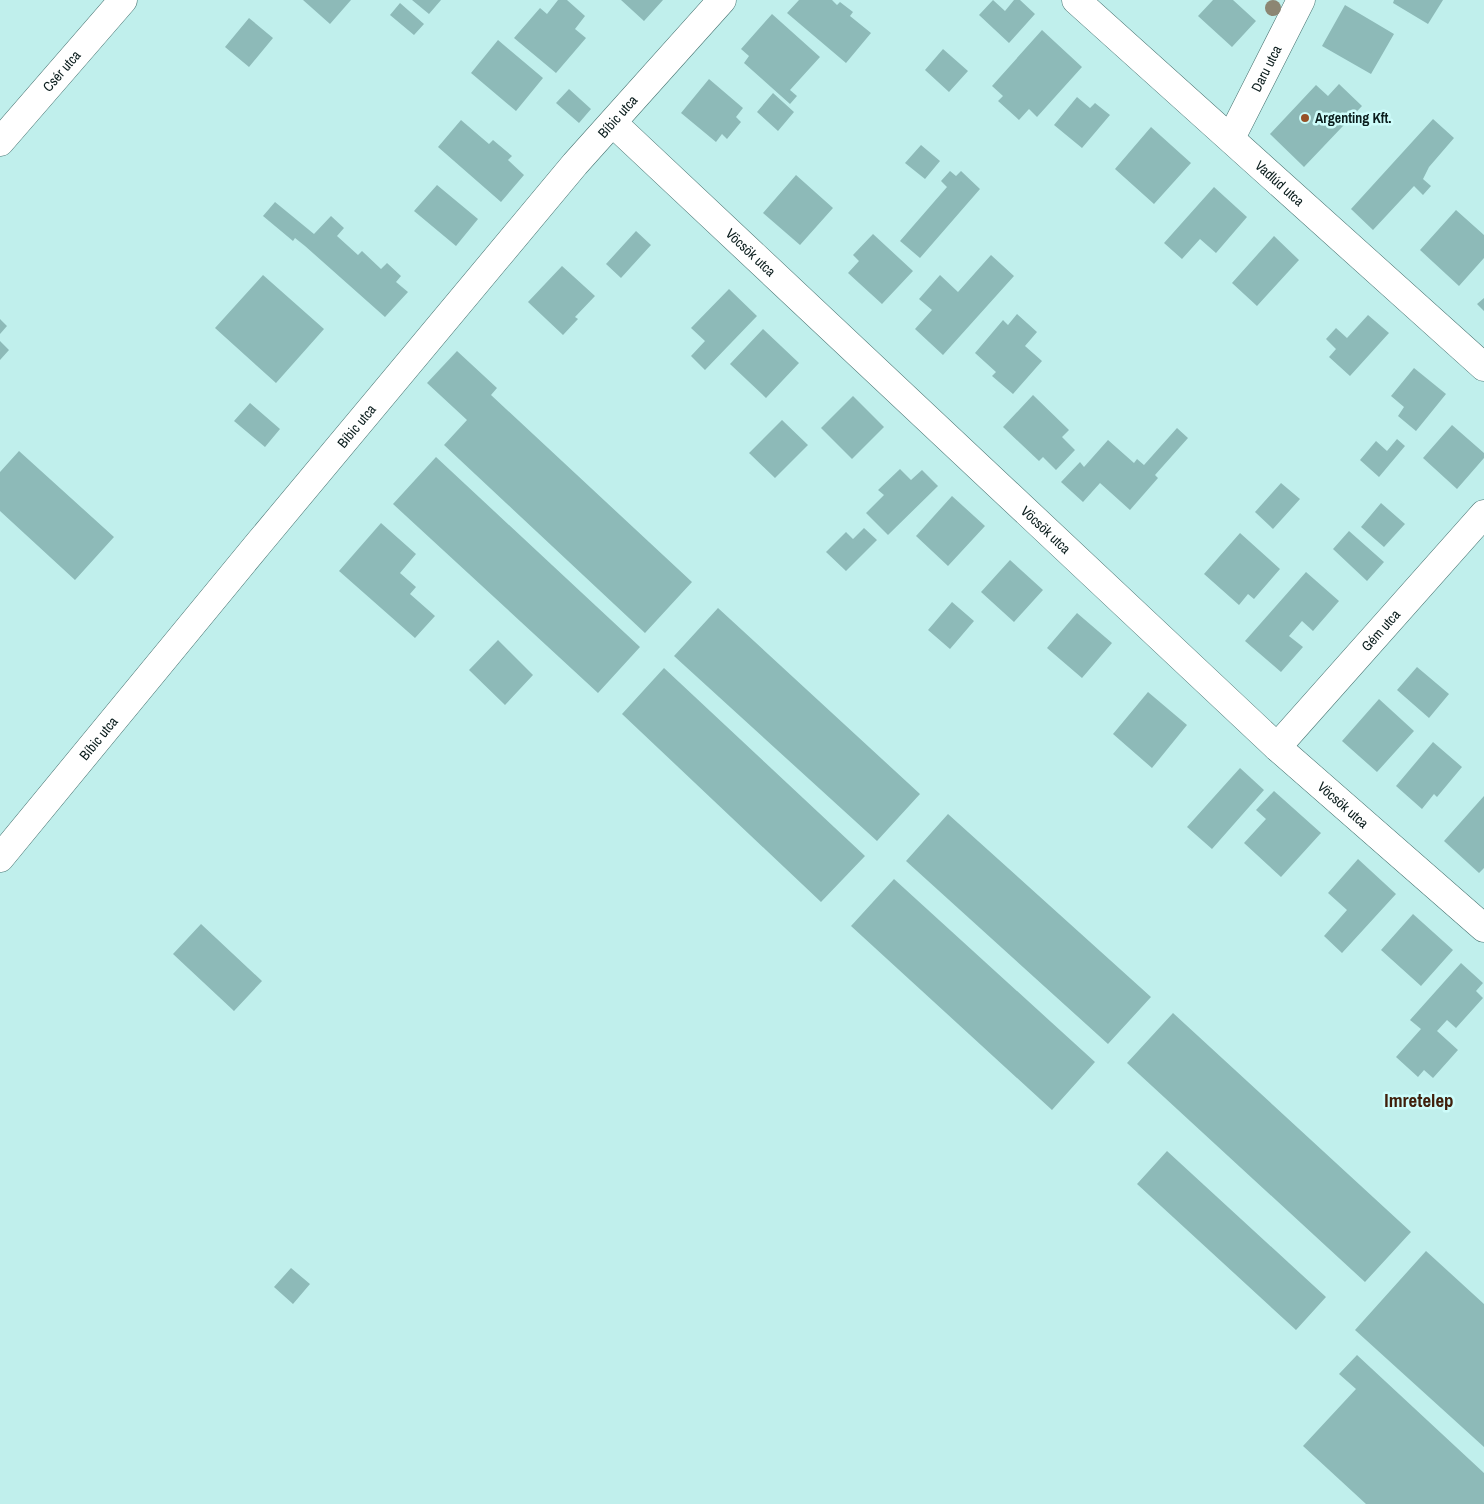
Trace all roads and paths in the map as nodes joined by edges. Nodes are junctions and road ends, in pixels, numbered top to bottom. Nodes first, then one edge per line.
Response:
1 (123, 0) edge
2 (722, 0) edge
3 (1076, 0) edge
4 (1301, 0) edge
5 (613, 123) junction
6 (1231, 138) junction
7 (0, 142) edge
8 (1484, 366) edge
9 (1484, 514) edge
10 (1277, 747) junction
11 (0, 858) edge
12 (1484, 928) edge

1 - 7 street, Csér utca
2 - 5 street, Bíbic utca
3 - 6 street, Vadlúd utca
4 - 6 street, Daru utca
5 - 10 street, Vöcsök utca
5 - 11 street, Bíbic utca
6 - 8 street, Vadlúd utca
9 - 10 street, Gém utca
10 - 12 street, Vöcsök utca

